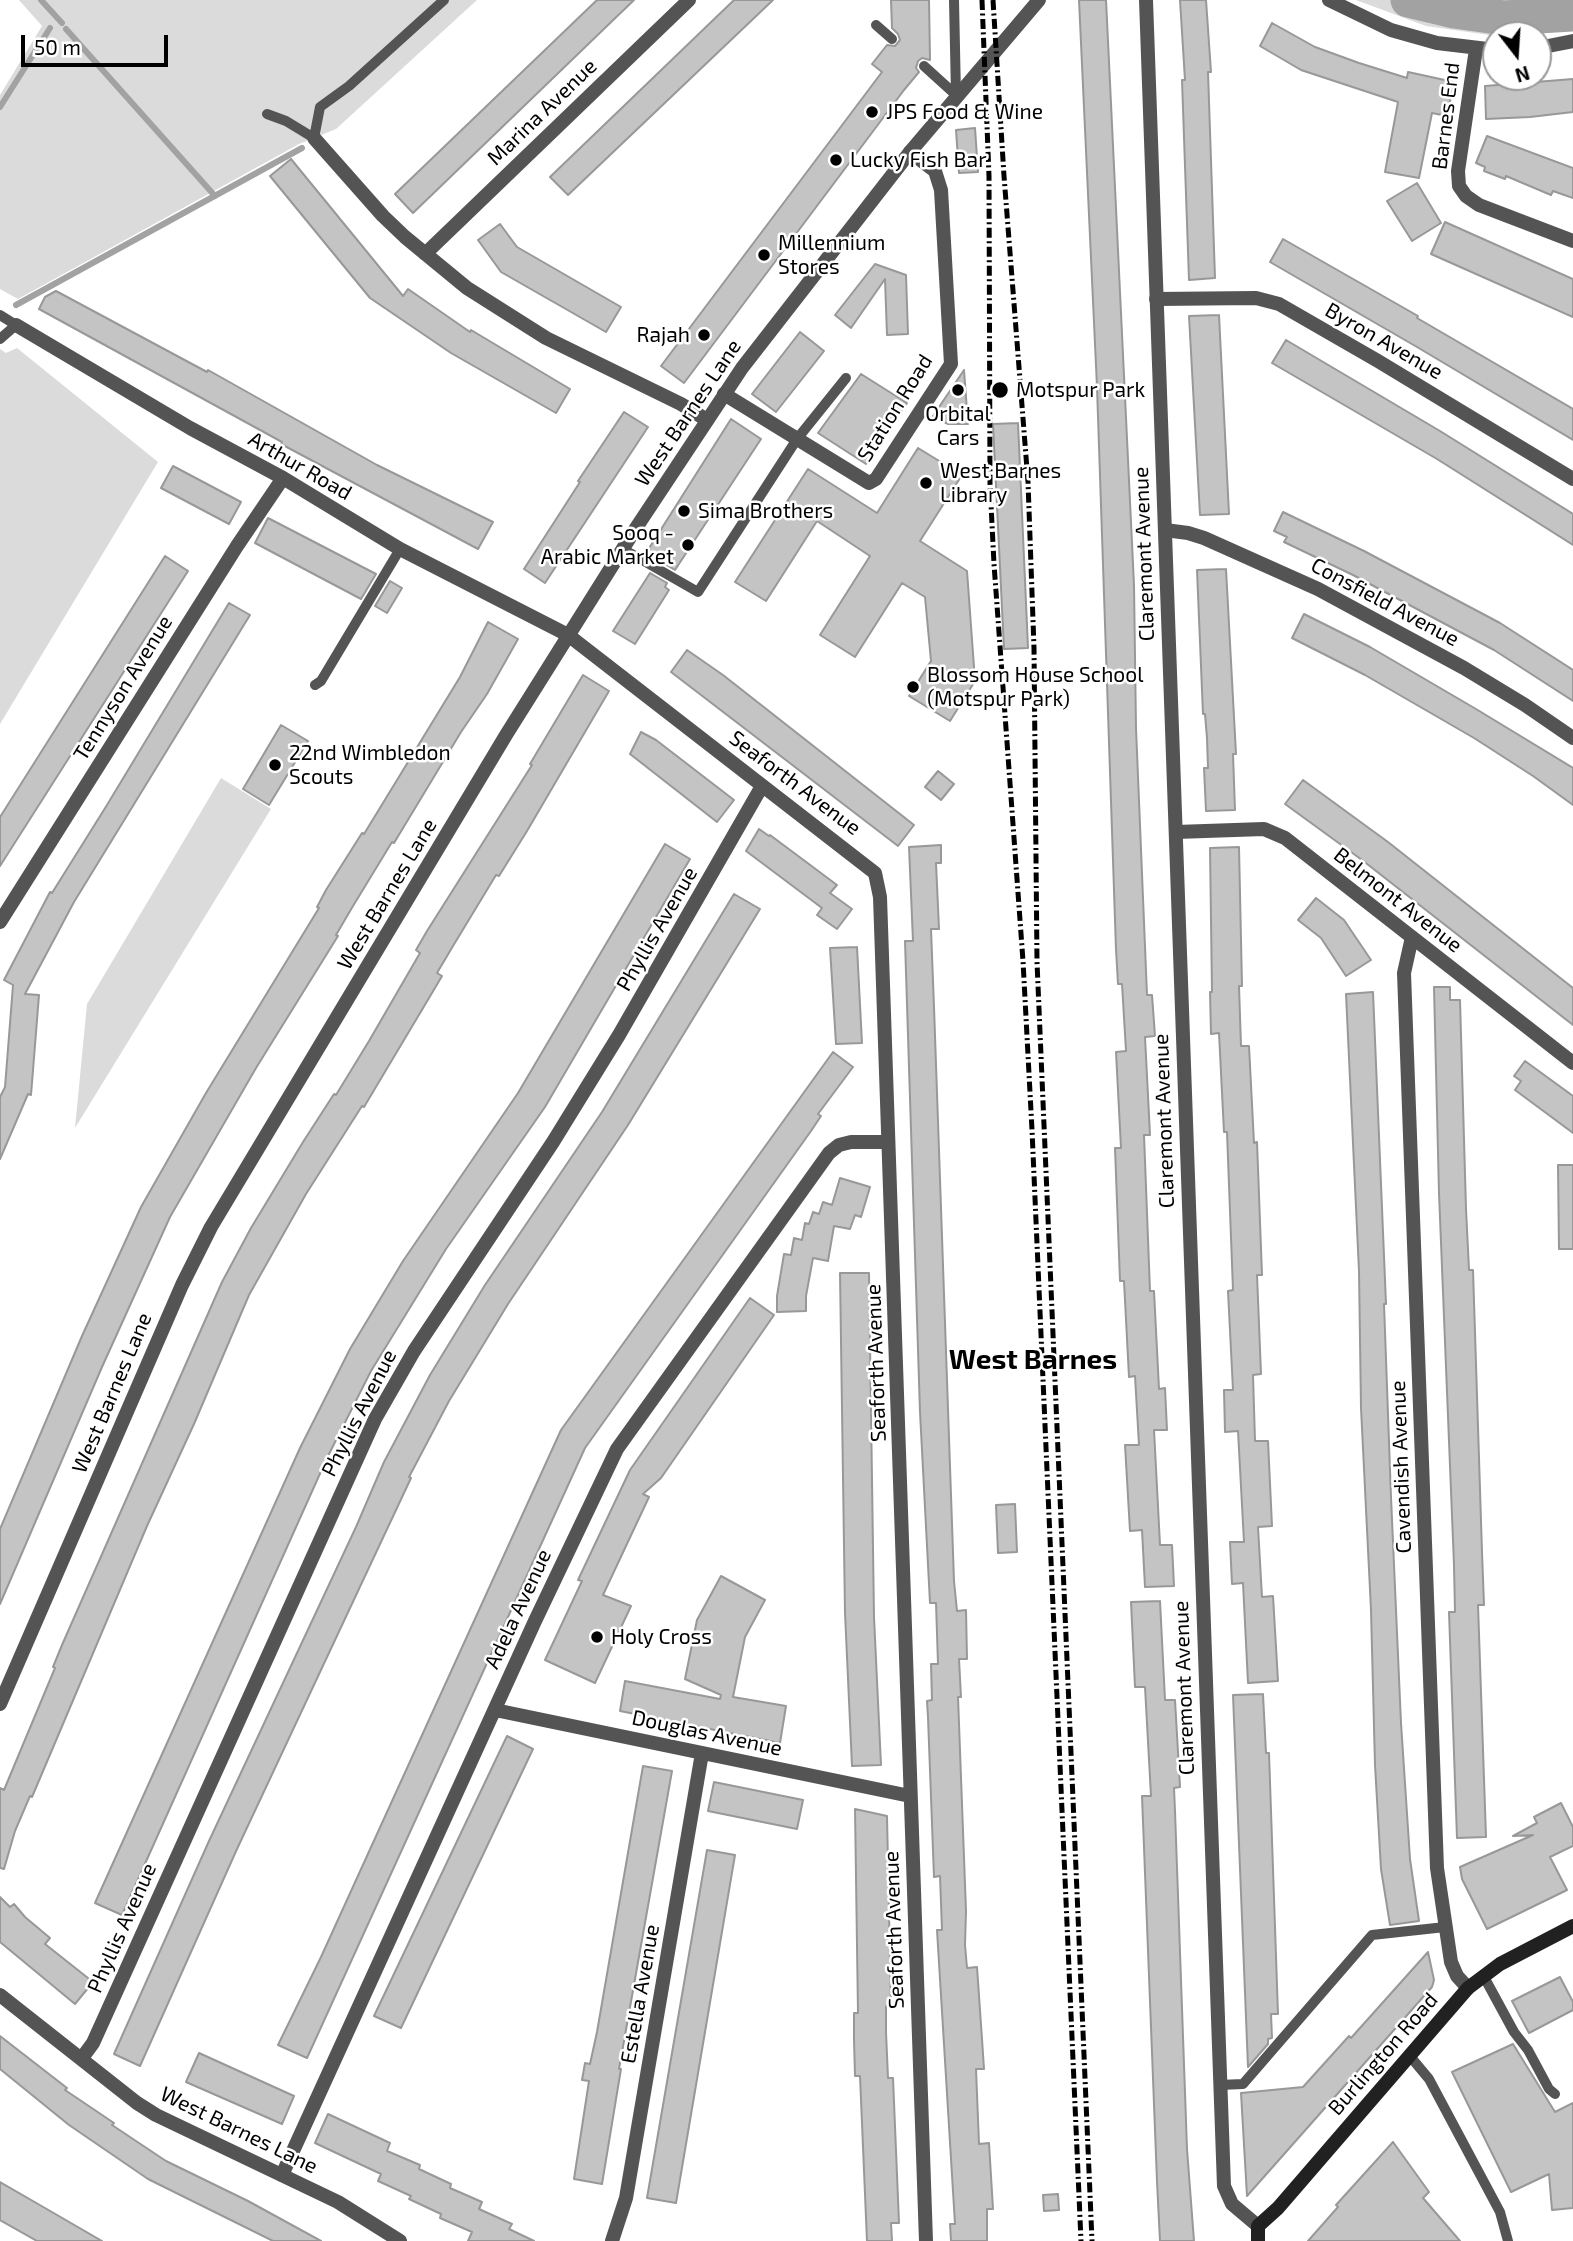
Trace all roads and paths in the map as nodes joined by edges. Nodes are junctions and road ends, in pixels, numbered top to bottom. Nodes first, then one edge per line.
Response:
1 (444, 0) edge
2 (689, 0) edge
3 (954, 0) edge
4 (1039, 0) edge
5 (1146, 0) edge
6 (1329, 0) edge
7 (876, 25) dead end
8 (892, 39) dead end
9 (1573, 41) edge
10 (1552, 45) edge
11 (1476, 49) junction
12 (1482, 49) edge
13 (924, 66) dead end
14 (956, 95) junction
15 (267, 114) dead end
16 (314, 138) junction
17 (910, 152) junction
18 (1573, 241) edge
19 (425, 254) junction
20 (1156, 299) junction
21 (0, 315) edge
22 (16, 325) junction
23 (0, 339) edge
24 (846, 378) dead end
25 (724, 394) junction
26 (707, 420) junction
27 (797, 439) junction
28 (283, 478) junction
29 (1573, 479) edge
30 (1165, 530) junction
31 (400, 549) junction
32 (623, 549) junction
33 (568, 635) junction
34 (315, 685) dead end
35 (1573, 738) edge
36 (762, 786) junction
37 (1176, 832) junction
38 (0, 922) edge
39 (1412, 937) junction
40 (1573, 1063) edge
41 (888, 1142) junction
42 (0, 1704) edge
43 (495, 1710) junction
44 (702, 1753) junction
45 (910, 1796) junction
46 (1573, 1926) edge
47 (1445, 1927) junction
48 (1483, 1975) junction
49 (1468, 1988) junction
50 (0, 1995) edge
51 (1409, 2056) junction
52 (82, 2058) junction
53 (1219, 2085) junction
54 (1555, 2094) dead end
55 (282, 2175) junction
56 (1258, 2226) junction
57 (400, 2241) edge
58 (612, 2241) edge
59 (926, 2241) edge
60 (1258, 2241) edge
61 (1508, 2241) edge

1 - 16 lane
2 - 19 street, Marina Avenue
3 - 14 lane
4 - 14 street, West Barnes Lane
5 - 20 street, Claremont Avenue
6 - 11 street
7 - 8 lane
9 - 10 street
11 - 12 street
11 - 18 street, Barnes End
13 - 14 lane
14 - 17 street, West Barnes Lane
15 - 16 lane
16 - 19 street
17 - 25 street, West Barnes Lane
17 - 27 street, Station Road
19 - 26 street
20 - 29 street, Byron Avenue
20 - 30 street, Claremont Avenue
21 - 22 lane
22 - 23 lane
22 - 28 street, Arthur Road
24 - 27 lane
25 - 26 street, West Barnes Lane
25 - 27 street, Station Road
26 - 32 street, West Barnes Lane
27 - 32 lane
28 - 31 street, Arthur Road
28 - 38 street, Tennyson Avenue
30 - 35 street, Consfield Avenue
30 - 37 street, Claremont Avenue
31 - 33 street, Arthur Road
31 - 34 lane
32 - 33 street, West Barnes Lane
33 - 36 street, Seaforth Avenue
33 - 42 street, West Barnes Lane
36 - 41 street, Seaforth Avenue
36 - 52 street, Phyllis Avenue
37 - 39 street, Belmont Avenue
37 - 53 street, Claremont Avenue
39 - 40 street, Belmont Avenue
39 - 47 street, Cavendish Avenue
41 - 43 street, Adela Avenue
41 - 45 street, Seaforth Avenue
43 - 44 street, Douglas Avenue
43 - 55 street, Adela Avenue
44 - 45 street, Douglas Avenue
44 - 58 street, Estella Avenue
45 - 59 street, Seaforth Avenue
46 - 48 main road, Burlington Road
47 - 49 street, Cavendish Avenue
47 - 53 lane
48 - 49 main road, Burlington Road
48 - 54 lane
49 - 51 main road, Burlington Road
50 - 52 street, West Barnes Lane
51 - 56 main road, Burlington Road
51 - 61 lane
52 - 55 street, West Barnes Lane
53 - 56 street, Claremont Avenue
55 - 57 street, West Barnes Lane
56 - 60 main road

